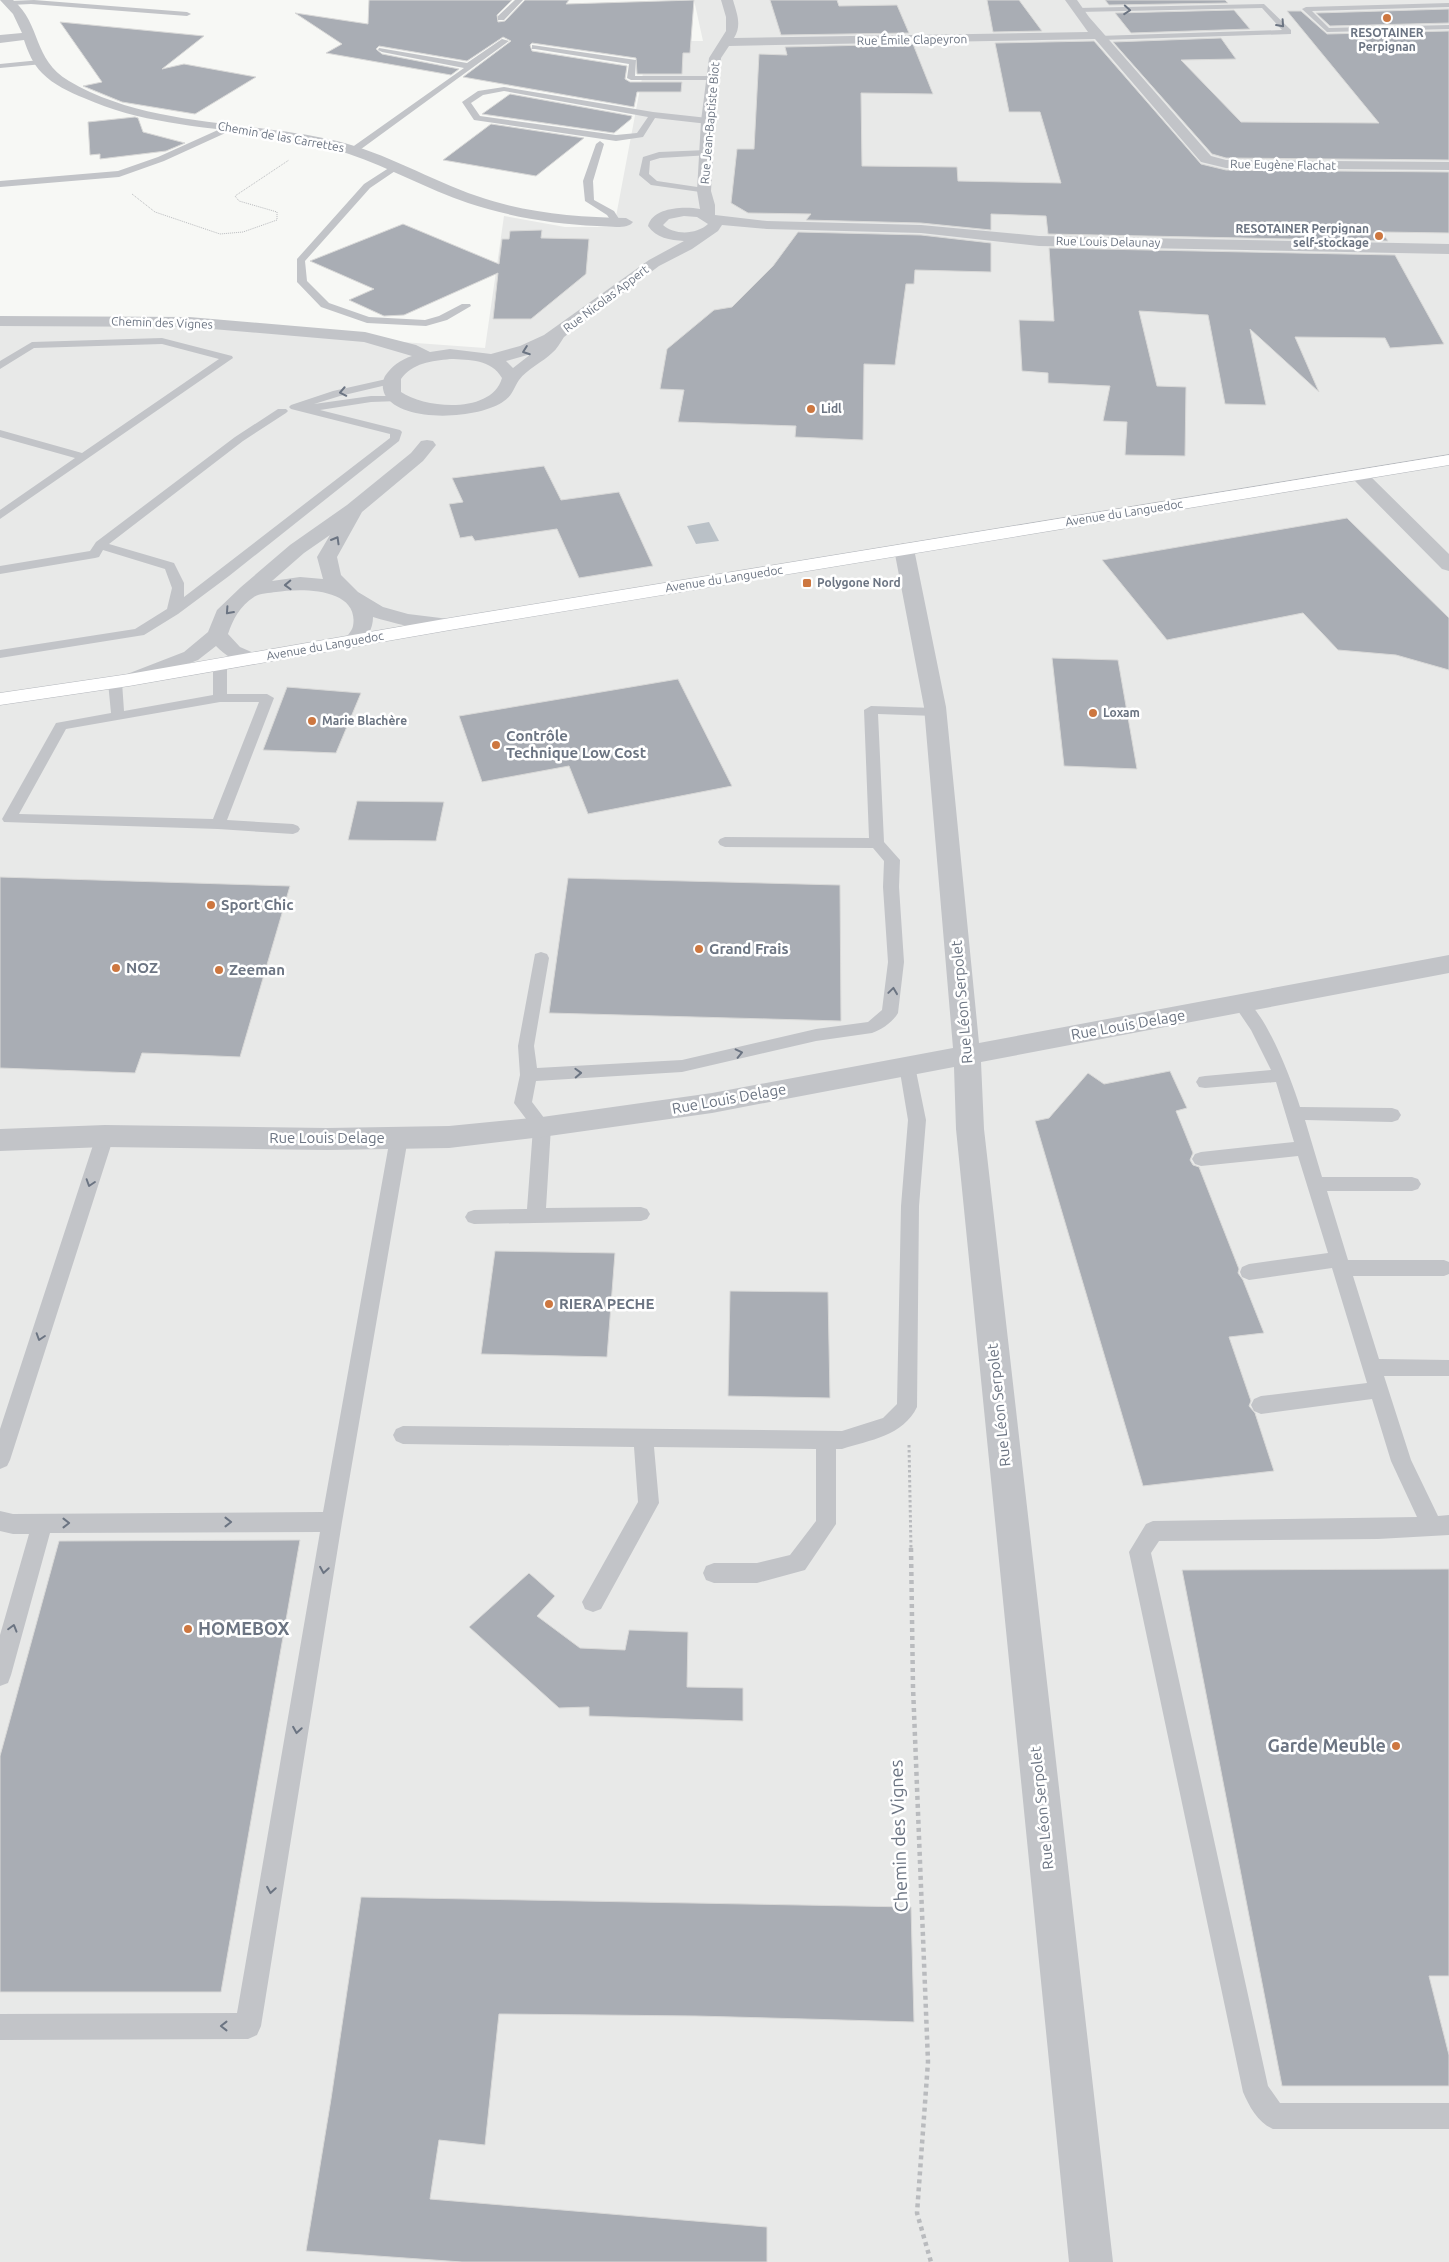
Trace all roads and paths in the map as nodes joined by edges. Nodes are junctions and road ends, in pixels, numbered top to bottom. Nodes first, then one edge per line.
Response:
1 (520, 0) edge
2 (727, 0) edge
3 (8, 2) edge
4 (1075, 5) edge
5 (1449, 5) edge
6 (187, 14) dead end
7 (501, 18) dead end
8 (1449, 27) edge
9 (30, 36) junction
10 (1099, 36) junction
11 (0, 39) edge
12 (505, 41) dead end
13 (726, 42) junction
14 (535, 47) dead end
15 (382, 50) dead end
16 (40, 62) junction
17 (0, 66) edge
18 (468, 66) junction
19 (713, 78) junction
20 (653, 115) junction
21 (708, 121) junction
22 (229, 128) junction
23 (319, 141) junction
24 (600, 144) dead end
25 (354, 150) junction
26 (707, 153) junction
27 (684, 154) junction
28 (1449, 166) edge
29 (395, 167) junction
30 (119, 174) junction
31 (0, 184) edge
32 (667, 186) junction
33 (704, 191) junction
34 (671, 214) junction
35 (631, 220) junction
36 (708, 225) junction
37 (661, 231) junction
38 (1449, 249) edge
39 (654, 263) junction
40 (466, 306) dead end
41 (0, 321) edge
42 (323, 334) junction
43 (558, 334) junction
44 (428, 357) junction
45 (492, 359) junction
46 (0, 366) edge
47 (403, 367) junction
48 (511, 378) junction
49 (391, 381) junction
50 (399, 398) junction
51 (416, 407) junction
52 (303, 409) junction
53 (461, 409) junction
54 (282, 411) junction
55 (0, 433) edge
56 (436, 435) junction
57 (84, 458) junction
58 (1449, 460) edge
59 (1359, 475) junction
60 (354, 509) junction
61 (0, 515) edge
62 (100, 545) junction
63 (904, 549) junction
64 (0, 556) edge
65 (30, 565) junction
66 (1449, 565) edge
67 (0, 570) edge
68 (248, 591) junction
69 (351, 596) junction
70 (173, 611) junction
71 (450, 624) junction
72 (217, 635) junction
73 (353, 642) junction
74 (0, 654) edge
75 (251, 659) junction
76 (220, 664) junction
77 (122, 681) junction
78 (220, 698) junction
79 (0, 699) edge
80 (935, 712) junction
81 (118, 716) junction
82 (4, 819) edge
83 (218, 824) junction
84 (293, 829) dead end
85 (725, 842) dead end
86 (877, 843) junction
87 (541, 958) dead end
88 (1449, 964) edge
89 (1242, 1004) junction
90 (967, 1055) junction
91 (907, 1066) junction
92 (529, 1075) junction
93 (1282, 1075) junction
94 (1205, 1082) dead end
95 (1294, 1113) junction
96 (1392, 1116) dead end
97 (542, 1127) junction
98 (104, 1136) junction
99 (399, 1138) junction
100 (0, 1140) edge
101 (1305, 1148) junction
102 (1201, 1160) dead end
103 (1316, 1184) junction
104 (1412, 1184) dead end
105 (641, 1214) dead end
106 (536, 1216) junction
107 (474, 1217) dead end
108 (1340, 1263) junction
109 (1444, 1268) dead end
110 (1249, 1272) dead end
111 (1372, 1366) junction
112 (1449, 1368) edge
113 (1379, 1390) junction
114 (1261, 1405) dead end
115 (907, 1406) junction
116 (403, 1435) dead end
117 (644, 1437) junction
118 (826, 1440) junction
119 (0, 1460) edge
120 (0, 1521) edge
121 (332, 1522) junction
122 (42, 1524) junction
123 (1441, 1526) edge
124 (714, 1573) dead end
125 (593, 1602) dead end
126 (0, 1675) edge
127 (0, 2027) edge
128 (1449, 2116) edge
129 (931, 2262) edge
130 (1091, 2262) edge

1 - 7 lane
2 - 13 street, Rue Jean-Baptiste Biot
3 - 6 lane
3 - 9 street, Chemin de las Carrettes
4 - 10 street, Rue Eugène Flachat
4 -> 10 lane
5 - 8 lane
9 - 11 street
9 - 16 street, Chemin de las Carrettes
10 - 13 street, Rue Émile Clapeyron
10 - 28 street, Rue Eugène Flachat
12 - 18 lane
13 - 19 street, Rue Jean-Baptiste Biot
14 - 19 lane
15 - 18 lane
16 - 17 lane
16 - 22 street, Chemin de las Carrettes
18 - 25 lane
19 - 21 street, Rue Jean-Baptiste Biot
20 - 20 lane
20 - 21 lane
21 - 26 street, Rue Jean-Baptiste Biot
22 - 23 street, Chemin de las Carrettes
22 - 30 lane
23 - 25 street, Chemin de las Carrettes
23 - 30 path
24 - 35 lane
25 - 29 street, Chemin de las Carrettes
26 - 27 lane
26 - 33 street, Rue Jean-Baptiste Biot
27 - 32 lane
27 - 32 lane
29 - 35 street, Chemin de las Carrettes
29 - 40 lane
30 - 31 lane
32 - 33 lane
33 - 34 street, Rue Jean-Baptiste Biot
33 - 36 street, Rue Jean-Baptiste Biot
34 - 35 street, Chemin de las Carrettes
34 - 36 street
34 - 37 street, Rue Nicolas Appert
35 - 37 street, Chemin de las Carrettes
36 - 37 street, Chemin de las Carrettes
36 - 38 street, Rue Louis Delaunay
36 - 39 street, Rue Nicolas Appert
37 - 39 street, Rue Nicolas Appert
39 - 43 street, Rue Nicolas Appert
41 - 42 street, Chemin des Vignes
42 - 44 street, Chemin des Vignes
42 - 47 street, Chemin des Vignes
43 -> 45 street, Rue Nicolas Appert
43 - 48 street, Rue Nicolas Appert
44 - 45 street
44 - 47 street
45 - 48 street
46 - 57 lane
47 - 49 street
48 - 53 street, Rue Nicolas Appert
49 - 50 street
49 -> 54 lane
50 - 51 street
50 - 52 lane
51 - 53 street, Rue Nicolas Appert
51 - 56 street
52 - 54 lane
52 - 70 lane
53 - 56 street
54 - 62 lane
55 - 57 lane
56 - 60 street
57 - 61 lane
58 - 59 main road, Avenue du Languedoc
59 - 63 main road, Avenue du Languedoc
59 - 66 street
60 - 68 street
69 -> 60 street
62 - 65 lane
62 - 70 lane
63 - 71 main road, Avenue du Languedoc
63 - 80 street, Rue Léon Serpolet
64 - 65 lane
65 - 67 lane
69 -> 68 street
68 -> 72 street
69 - 71 street
69 - 73 street
70 - 74 lane
71 - 73 main road, Avenue du Languedoc
72 - 75 street
72 - 77 street
73 - 75 main road, Avenue du Languedoc
75 - 76 main road, Avenue du Languedoc
76 - 77 main road, Avenue du Languedoc
76 - 78 lane
77 - 79 main road, Avenue du Languedoc
77 - 81 lane
78 - 81 lane
78 - 83 lane
80 - 86 lane
80 - 90 street, Rue Léon Serpolet
81 - 82 lane
82 - 83 lane
83 - 84 lane
85 - 86 lane
92 -> 86 lane
87 - 92 lane
88 - 89 street, Rue Louis Delage
89 - 90 street, Rue Louis Delage
89 - 93 lane
90 - 91 street, Rue Louis Delage
90 - 130 street, Rue Léon Serpolet
91 - 97 street, Rue Louis Delage
91 - 115 lane
92 - 97 lane
93 - 94 lane
93 - 95 lane
95 - 96 lane
95 - 101 lane
97 - 99 street, Rue Louis Delage
97 - 106 lane
98 - 99 street, Rue Louis Delage
98 - 100 street, Rue Louis Delage
98 -> 119 lane
99 - 121 lane
101 - 102 lane
101 - 103 lane
103 - 104 lane
103 - 108 lane
105 - 106 lane
106 - 107 lane
108 - 109 lane
108 - 110 lane
108 - 111 lane
111 - 112 lane
111 - 113 lane
113 - 114 lane
113 - 123 lane
115 - 118 lane
115 - 129 path, Chemin des Vignes
116 - 117 lane
117 - 118 lane
117 - 125 lane
118 - 124 lane
120 - 122 lane
122 -> 121 lane
121 -> 127 lane
126 -> 122 lane
123 - 128 lane

